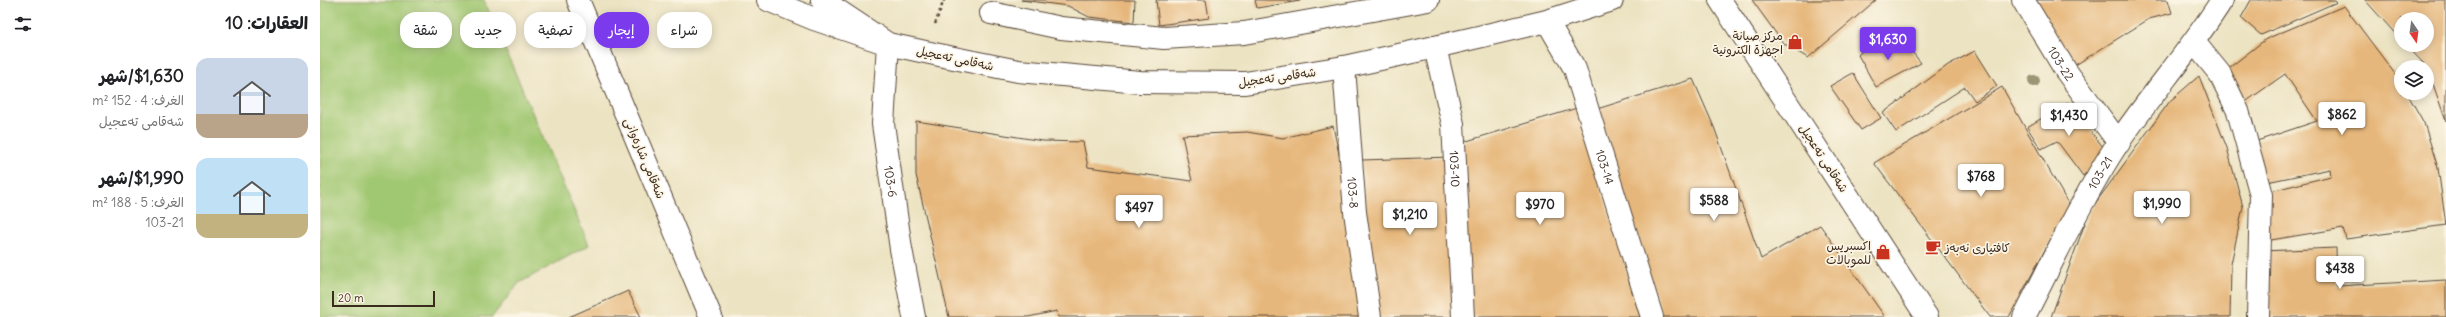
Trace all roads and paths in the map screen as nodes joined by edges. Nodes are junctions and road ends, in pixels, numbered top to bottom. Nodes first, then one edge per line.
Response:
1 (578, 0) edge
2 (768, 0) edge
3 (822, 0) edge
4 (1428, 0) edge
5 (1608, 0) edge
6 (1720, 0) edge
7 (2024, 0) edge
8 (2222, 0) edge
9 (991, 13) dead end
10 (1548, 21) junction
11 (2194, 42) junction
12 (888, 44) junction
13 (1435, 47) junction
14 (1344, 68) junction
15 (2119, 143) junction
16 (711, 317) edge
17 (914, 317) edge
18 (1370, 317) edge
19 (1463, 317) edge
20 (1652, 317) edge
21 (1927, 317) edge
22 (2024, 317) edge
23 (2258, 317) edge

1 - 16 street, شەقامی شارەوانی
2 - 12 street, شەقامی تەعجیل
3 - 12 street, شەقامی تەعجیل
4 - 9 street
5 - 10 street, شەقامی تەعجیل
6 - 21 street, شەقامی تەعجیل
7 - 15 street, 103-22
8 - 11 street, 103-21
10 - 13 street, شەقامی تەعجیل
10 - 20 street, 103-14
11 - 15 street, 103-21
11 - 23 street
12 - 14 street, شەقامی تەعجیل
12 - 17 street, 103-6
13 - 14 street, شەقامی تەعجیل
13 - 19 street, 103-10
14 - 18 street, 103-8
15 - 22 street, 103-21

